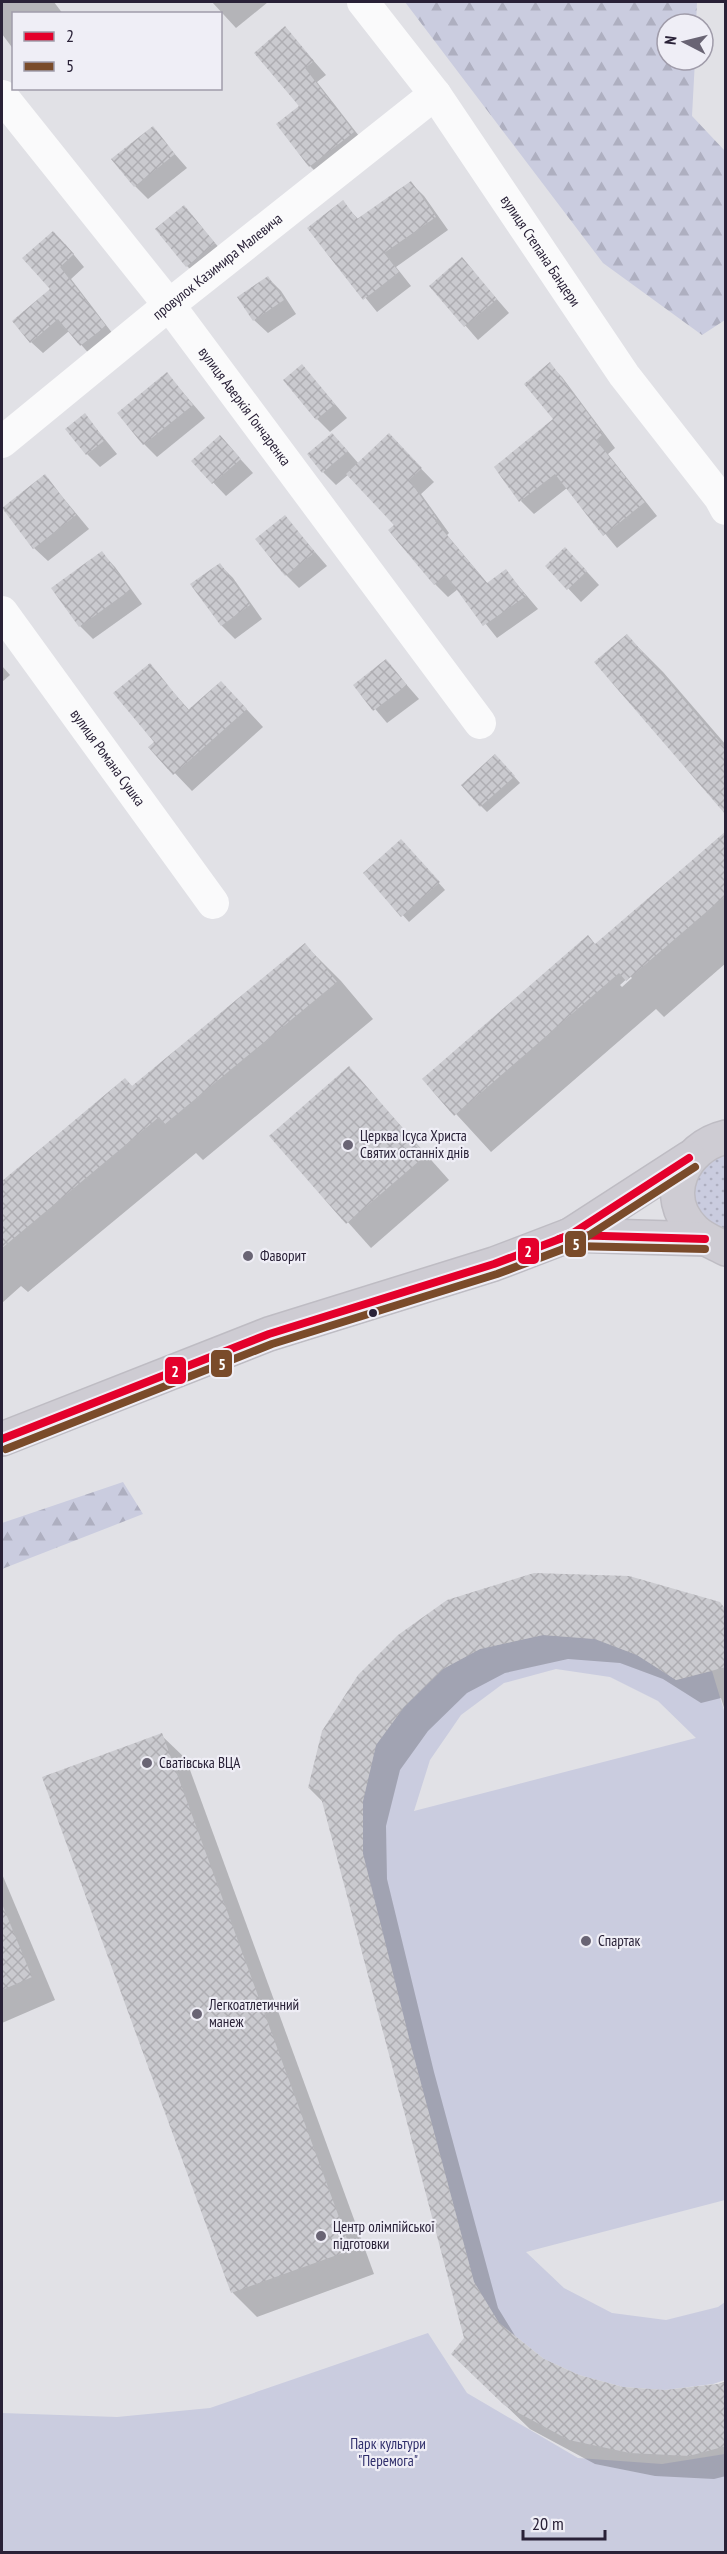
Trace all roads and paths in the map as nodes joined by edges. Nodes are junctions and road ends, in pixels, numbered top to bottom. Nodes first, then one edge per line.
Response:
1 (363, 2) edge
2 (435, 94) junction
3 (2, 96) edge
4 (169, 305) junction
5 (2, 442) edge
6 (724, 503) edge
7 (2, 612) edge
8 (480, 723) dead end
9 (213, 903) dead end
10 (726, 1122) edge
11 (705, 1147) edge
12 (570, 1235) junction
13 (719, 1245) edge
14 (2, 1439) edge

1 - 2 street, вулиця Степана Бандери
2 - 4 street, провулок Казимира Малевича
2 - 6 street, вулиця Степана Бандери
3 - 4 street, вулиця Аверкія Гончаренка
4 - 5 street, провулок Казимира Малевича
4 - 8 street, вулиця Аверкія Гончаренка
7 - 9 street, вулиця Романа Сушка
10 - 11 main road
11 - 12 main road
11 - 13 main road
12 - 13 main road
12 - 14 main road

